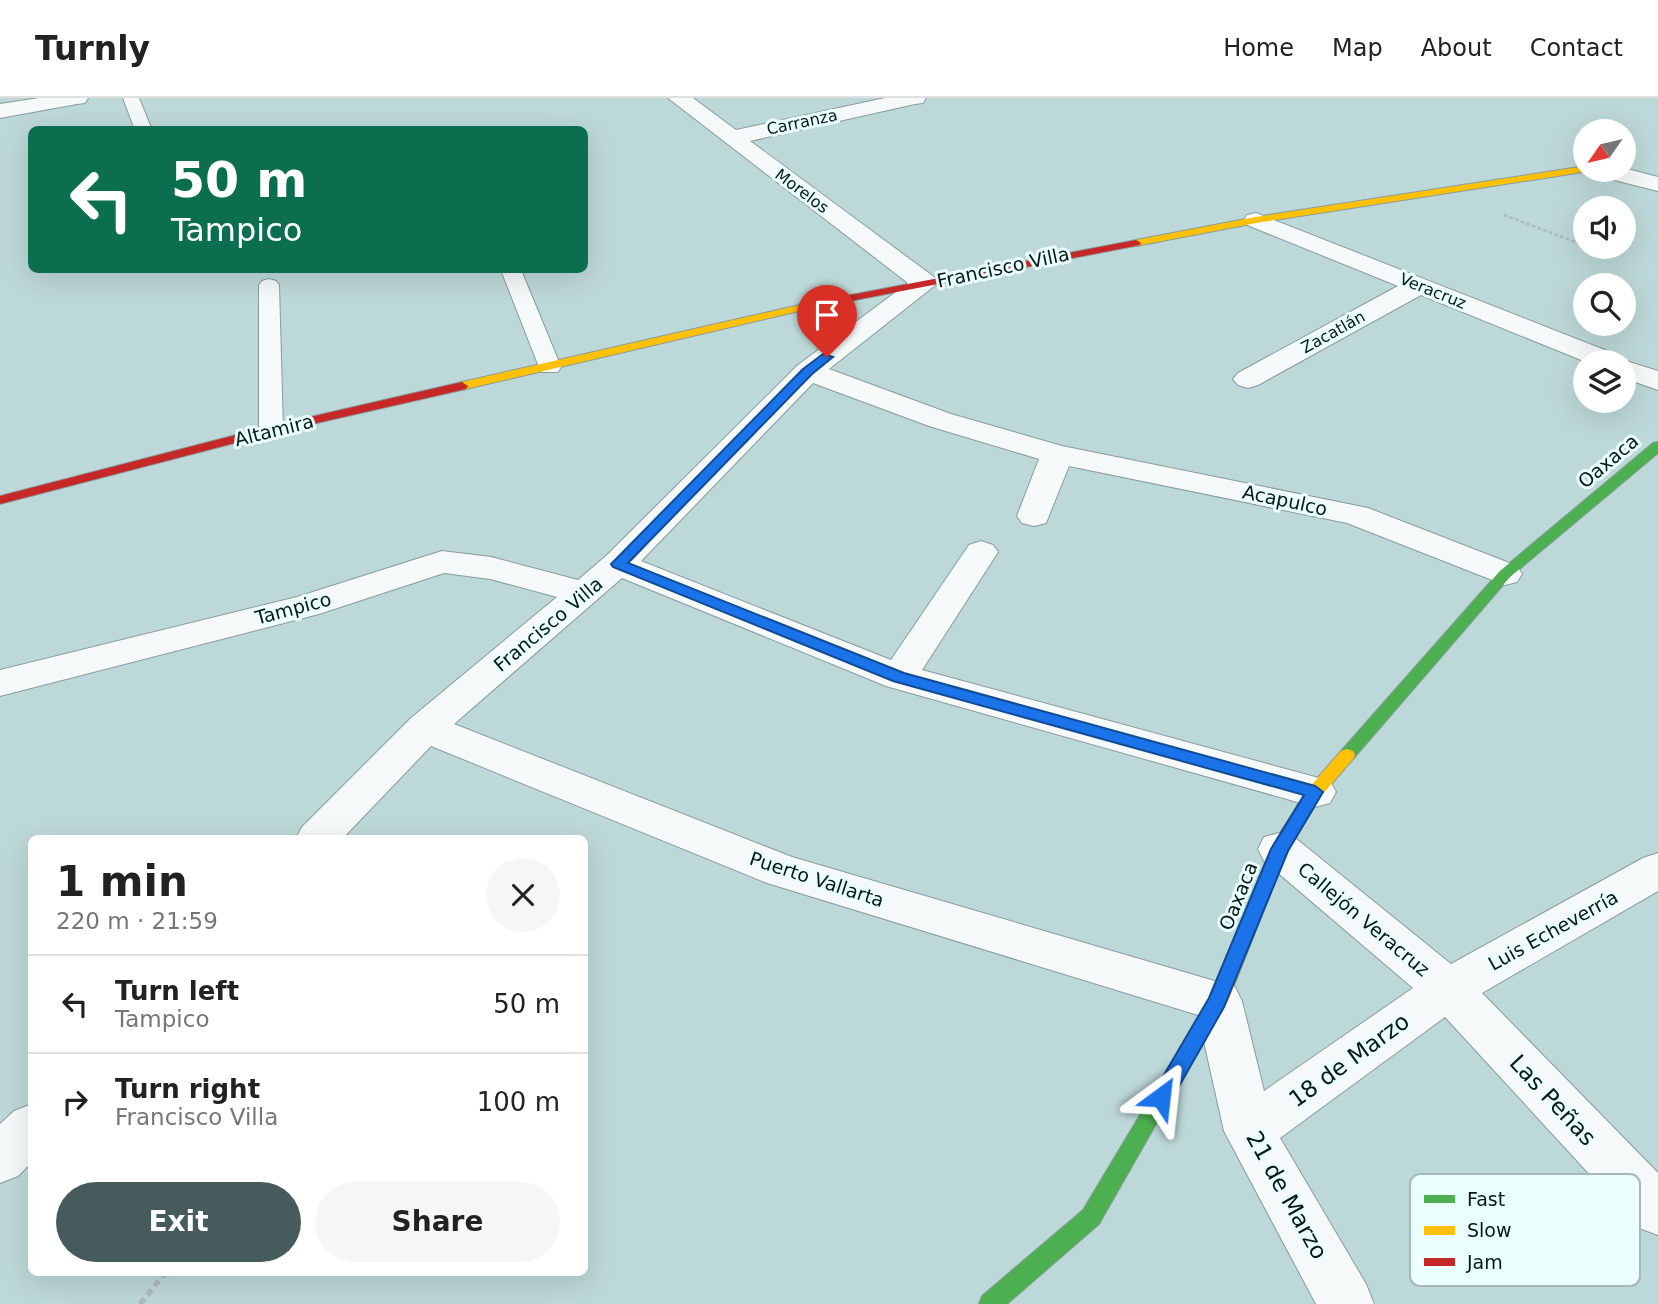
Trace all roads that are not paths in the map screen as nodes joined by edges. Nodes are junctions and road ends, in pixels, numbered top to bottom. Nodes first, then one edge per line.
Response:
1 (77, 98) edge
2 (131, 98) edge
3 (680, 98) edge
4 (915, 98) edge
5 (0, 111) edge
6 (142, 126) edge
7 (731, 138) junction
8 (1573, 171) edge
9 (1636, 178) edge
10 (1658, 184) edge
11 (1256, 220) junction
12 (512, 273) edge
13 (925, 283) junction
14 (269, 285) dead end
15 (1418, 286) junction
16 (1580, 350) edge
17 (550, 367) junction
18 (808, 372) junction
19 (1636, 373) edge
20 (1248, 379) dead end
21 (1658, 381) edge
22 (271, 430) junction
23 (1658, 446) edge
24 (1057, 454) junction
25 (0, 500) edge
26 (1034, 516) dead end
27 (981, 552) dead end
28 (618, 564) junction
29 (1505, 574) junction
30 (585, 593) junction
31 (898, 677) junction
32 (0, 682) edge
33 (425, 729) junction
34 (1315, 792) junction
35 (320, 835) edge
36 (1279, 849) junction
37 (1658, 870) edge
38 (1448, 989) junction
39 (1217, 1001) junction
40 (28, 1131) edge
41 (1250, 1131) junction
42 (0, 1159) edge
43 (1624, 1174) edge
44 (1640, 1191) edge
45 (1658, 1210) edge
46 (990, 1304) edge
47 (1346, 1304) edge

1 - 5 street
2 - 6 lane
3 - 7 street, Morelos
4 - 7 street, Carranza
7 - 13 street, Morelos
8 - 11 street, Francisco Villa
9 - 10 street
11 - 13 street, Francisco Villa
11 - 15 street, Veracruz
12 - 17 lane
13 - 17 street, Altamira
13 - 18 street, Francisco Villa
14 - 22 lane
15 - 16 street, Veracruz
15 - 20 street, Zacatlán
17 - 22 street, Altamira
18 - 24 street, Acapulco
18 - 28 street, Francisco Villa
19 - 21 street
22 - 25 street, Altamira
23 - 29 street, Oaxaca
24 - 26 street
24 - 29 street, Acapulco
27 - 31 street
28 - 30 street, Francisco Villa
28 - 31 street
29 - 34 street, Oaxaca
30 - 32 street, Tampico
30 - 33 street, Francisco Villa
31 - 34 street
33 - 35 street, Francisco Villa
33 - 39 street, Puerto Vallarta
34 - 36 street, Oaxaca
36 - 38 street, Callejón Veracruz
36 - 39 street, Oaxaca
37 - 38 street, Luis Echeverría
38 - 41 street, 18 de Marzo
38 - 43 street, Las Peñas
39 - 41 street, 21 de Marzo
39 - 46 street, Oaxaca
40 - 42 street
41 - 47 street, 21 de Marzo
44 - 45 street, Las Peñas

